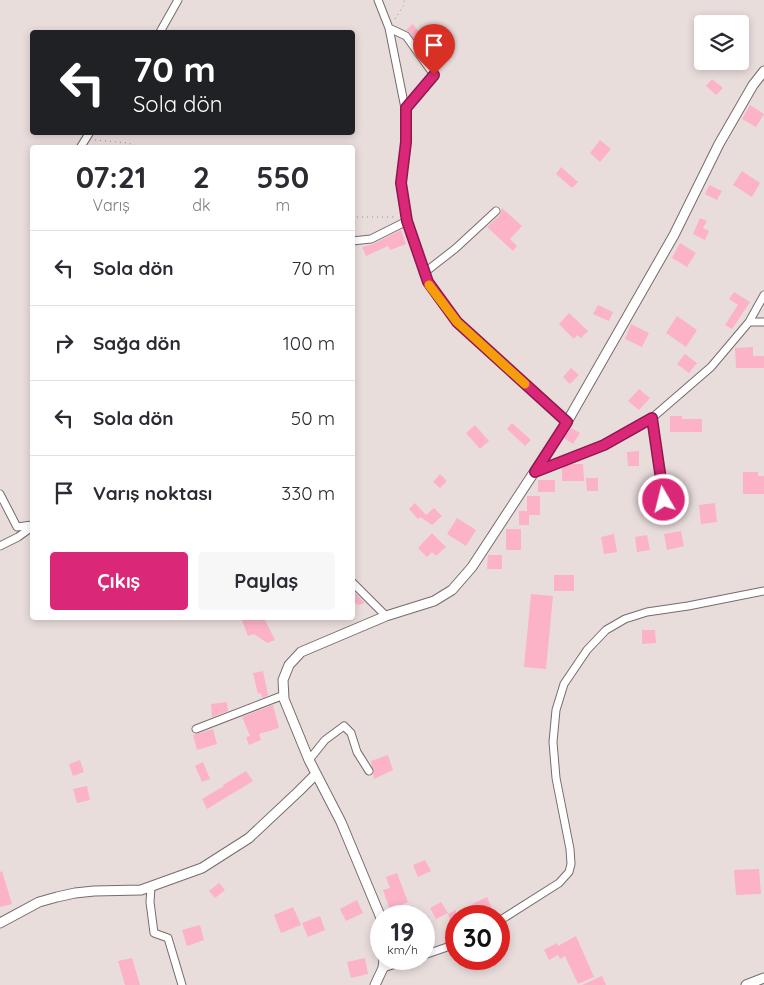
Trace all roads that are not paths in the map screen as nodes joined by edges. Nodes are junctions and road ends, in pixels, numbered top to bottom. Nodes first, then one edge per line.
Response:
1 (178, 0) edge
2 (378, 0) edge
3 (389, 28) junction
4 (161, 30) edge
5 (764, 70) edge
6 (406, 108) junction
7 (496, 211) dead end
8 (406, 218) junction
9 (355, 241) edge
10 (424, 273) junction
11 (764, 295) edge
12 (749, 322) junction
13 (764, 322) edge
14 (652, 418) junction
15 (567, 422) junction
16 (535, 472) junction
17 (0, 494) edge
18 (664, 500) dead end
19 (30, 526) edge
20 (30, 528) edge
21 (0, 546) edge
22 (355, 585) edge
23 (764, 591) edge
24 (386, 616) junction
25 (284, 696) junction
26 (196, 729) dead end
27 (309, 760) junction
28 (369, 771) dead end
29 (316, 774) junction
30 (151, 887) junction
31 (376, 905) edge
32 (510, 914) edge
33 (0, 923) edge
34 (381, 970) edge
35 (764, 978) edge
36 (182, 985) edge
37 (375, 985) edge
38 (746, 985) edge

1 - 4 street
2 - 3 street
3 - 6 street
3 - 6 street
5 - 15 street
6 - 8 street
7 - 10 street
8 - 9 street
8 - 10 street
10 - 15 street
11 - 12 street
12 - 13 street
12 - 14 street
14 - 16 street
14 - 18 street
15 - 16 street
16 - 24 street
17 - 19 street
20 - 21 street
22 - 24 street
23 - 32 street
24 - 25 street
25 - 26 street
25 - 27 street
27 - 28 street
27 - 29 street
29 - 30 street
29 - 31 street
30 - 33 street
30 - 36 street
34 - 37 street
35 - 38 street

